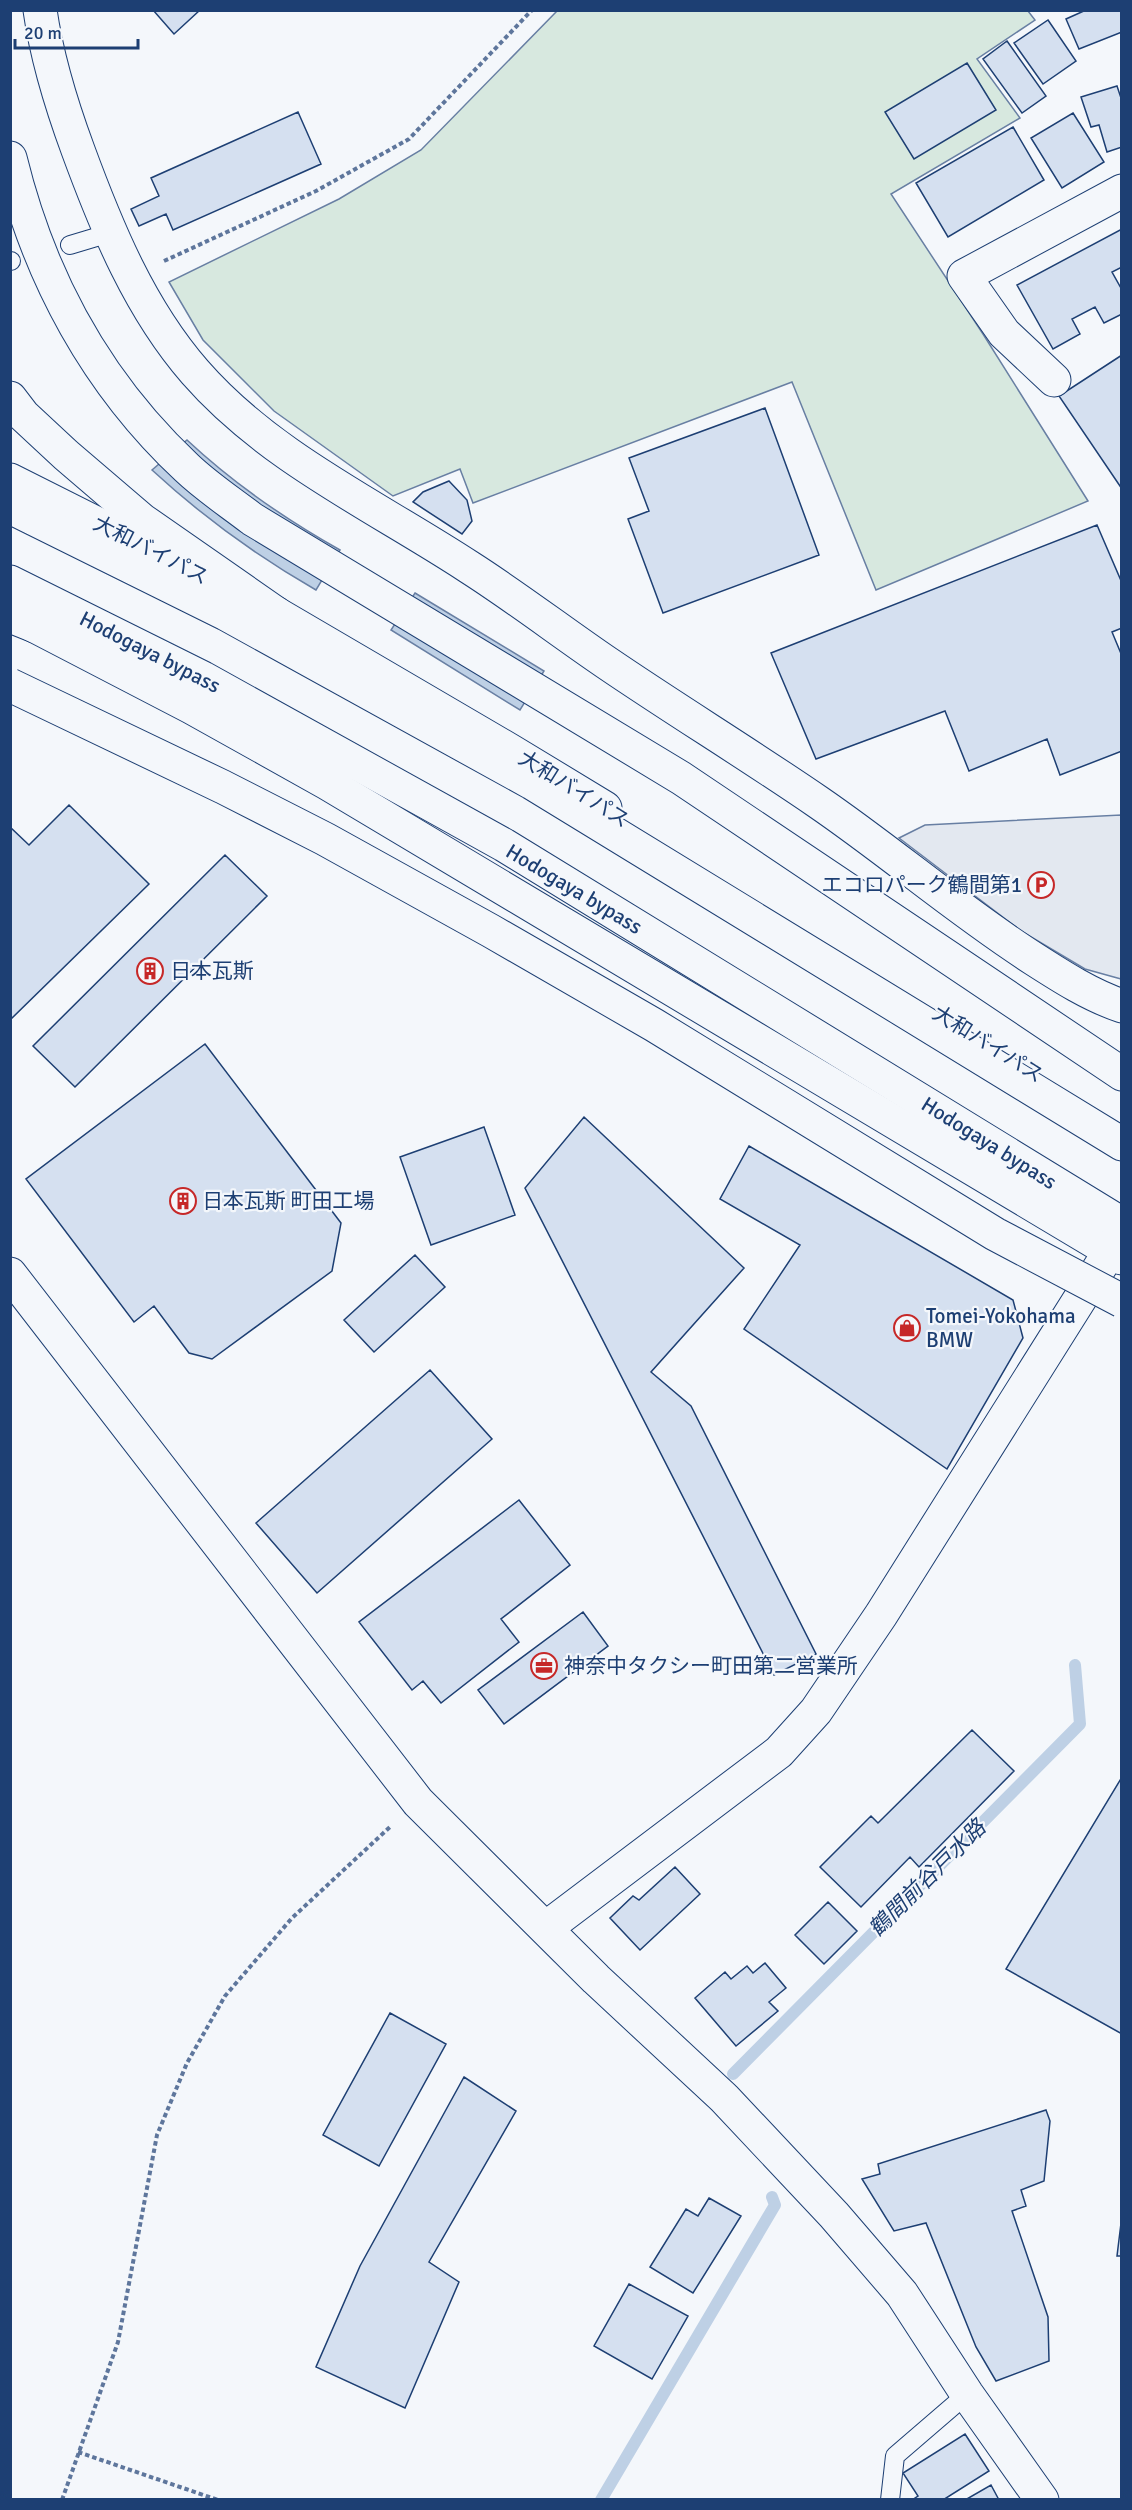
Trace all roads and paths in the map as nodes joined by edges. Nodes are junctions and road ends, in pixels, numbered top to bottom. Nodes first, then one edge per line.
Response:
1 (40, 10) edge
2 (531, 10) edge
3 (10, 158) edge
4 (1122, 191) edge
5 (110, 233) junction
6 (70, 245) dead end
7 (131, 276) junction
8 (1054, 380) dead end
9 (10, 398) edge
10 (10, 480) edge
11 (10, 507) edge
12 (10, 582) edge
13 (277, 614) junction
14 (19, 618) edge
15 (10, 685) edge
16 (1122, 1006) edge
17 (1122, 1074) edge
18 (1122, 1126) edge
19 (1122, 1144) edge
20 (1119, 1241) edge
21 (10, 1274) edge
22 (1122, 1301) edge
23 (418, 1802) junction
24 (546, 1928) junction
25 (967, 2394) junction
26 (78, 2452) junction
27 (62, 2499) edge
28 (218, 2499) edge
29 (890, 2499) edge
30 (1042, 2499) edge

1 - 5 main road
2 - 7 path
3 - 17 main road
4 - 8 main road
5 - 6 lane
5 - 7 main road
7 - 16 main road
9 - 13 main road
10 - 13 main road, 大和バイパス
11 - 19 main road
12 - 20 main road, Hodogaya bypass
13 - 18 main road, 大和バイパス
14 - 20 main road
15 - 22 main road, bridge
20 - 24 main road
21 - 23 main road
23 - 24 main road
23 - 26 path
24 - 25 main road
25 - 29 lane
25 - 30 main road
26 - 27 path
26 - 28 path

